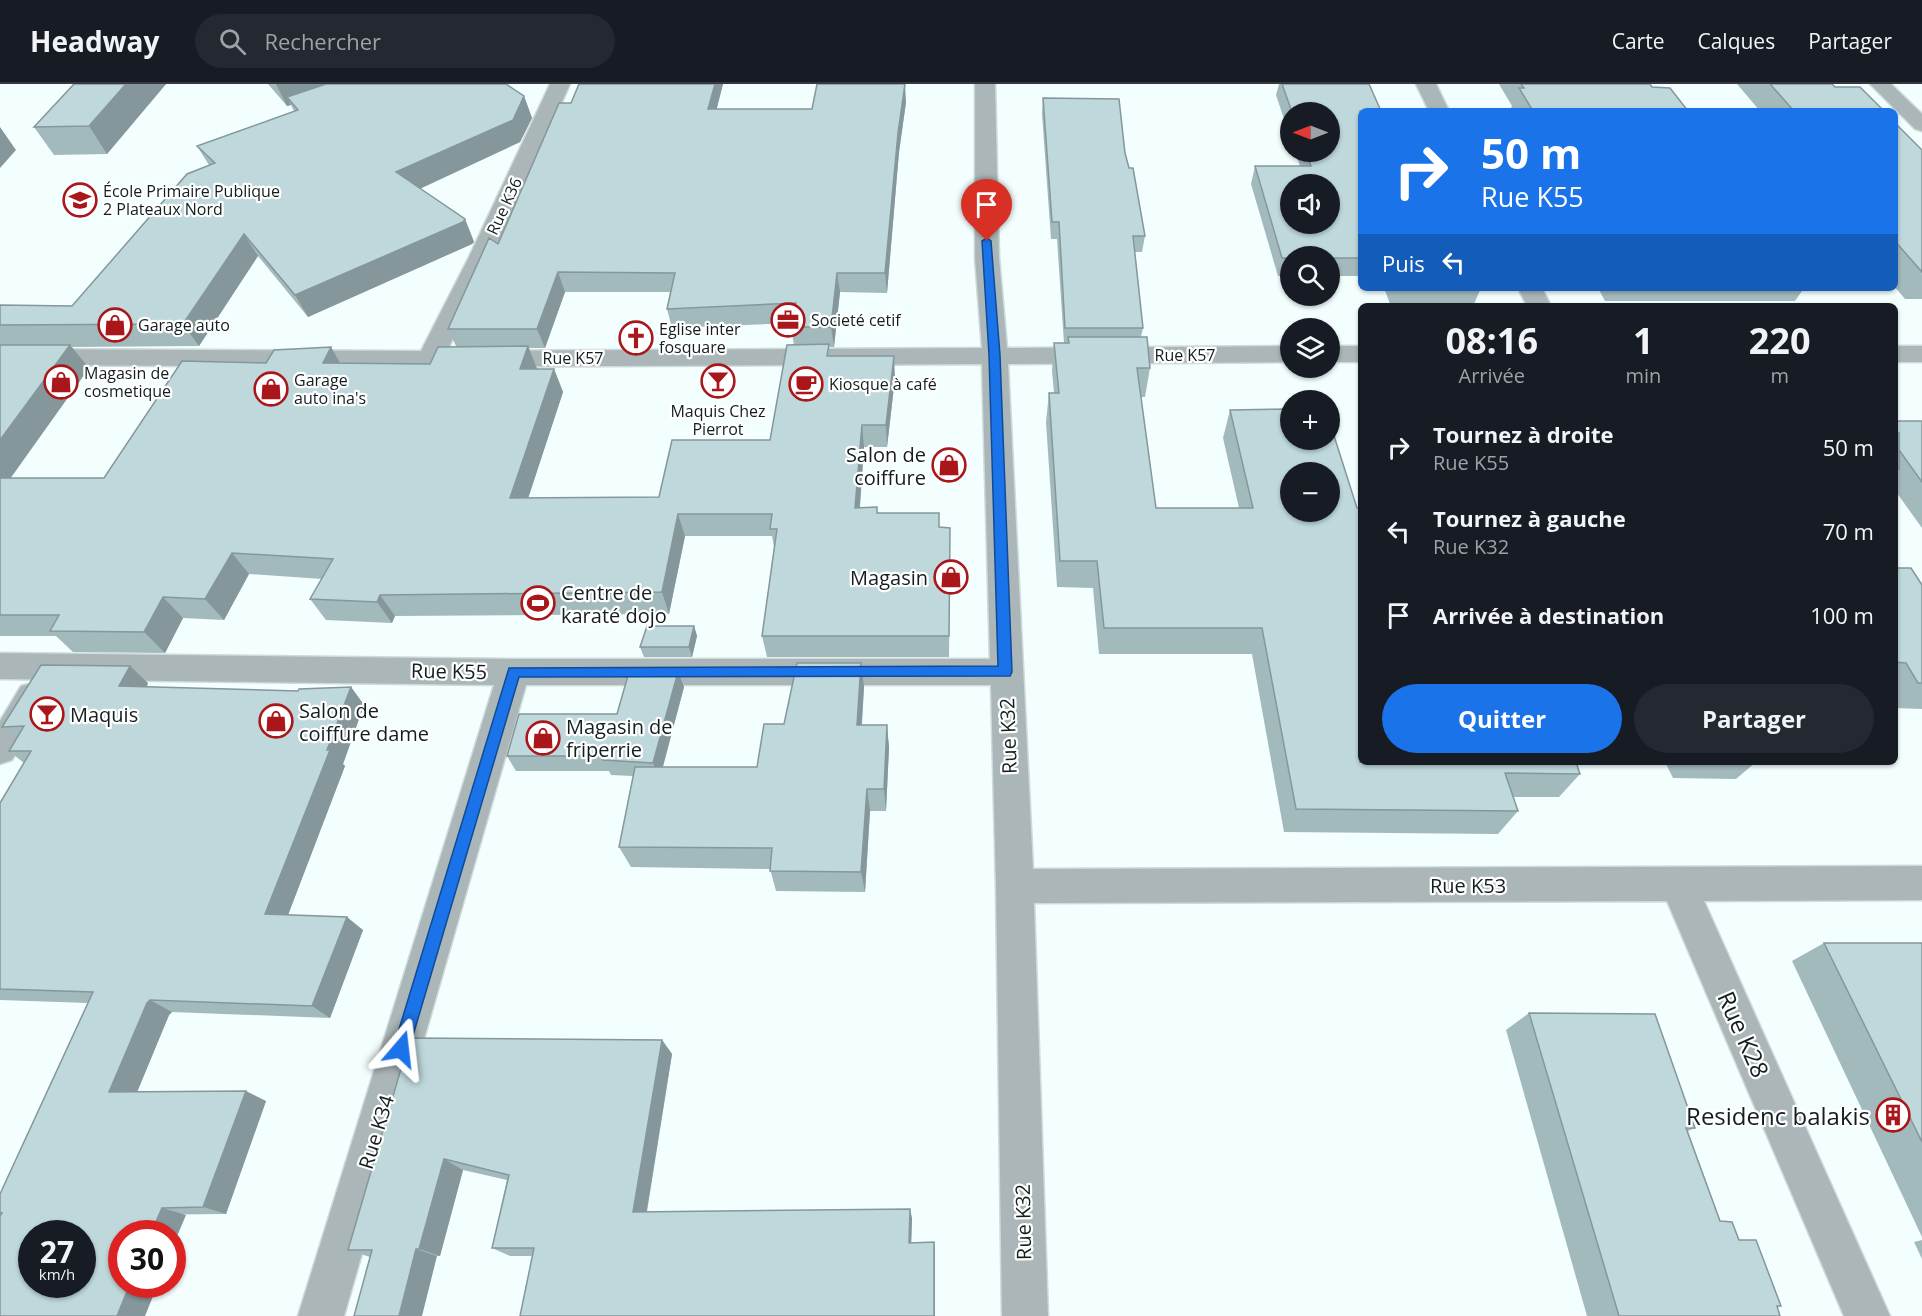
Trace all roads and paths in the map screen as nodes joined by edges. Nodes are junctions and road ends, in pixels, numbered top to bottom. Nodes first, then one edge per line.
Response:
1 (560, 84) edge
2 (985, 84) edge
3 (1426, 84) edge
4 (1880, 84) edge
5 (1438, 108) edge
6 (1919, 120) edge
7 (1280, 354) edge
8 (1340, 354) edge
9 (1358, 354) edge
10 (1898, 354) edge
11 (1922, 354) edge
12 (995, 355) junction
13 (0, 357) edge
14 (430, 359) junction
15 (0, 666) edge
16 (51, 667) junction
17 (514, 672) junction
18 (1005, 672) junction
19 (0, 750) edge
20 (1922, 883) edge
21 (1678, 884) junction
22 (1015, 886) junction
23 (321, 1316) edge
24 (1025, 1316) edge
25 (1867, 1316) edge

1 - 14 street, Rue K36
2 - 12 street, Rue K32
3 - 5 street
4 - 6 street
7 - 12 street, Rue K57
8 - 9 street
10 - 11 street
12 - 14 street, Rue K57
12 - 18 street, Rue K32
13 - 14 street, Rue K57
15 - 16 street, Rue K55
16 - 17 street, Rue K55
16 - 19 street
17 - 18 street, Rue K55
17 - 23 street, Rue K34
18 - 22 street, Rue K32
20 - 21 street, Rue K53
21 - 22 street, Rue K53
21 - 25 street, Rue K28
22 - 24 street, Rue K32

